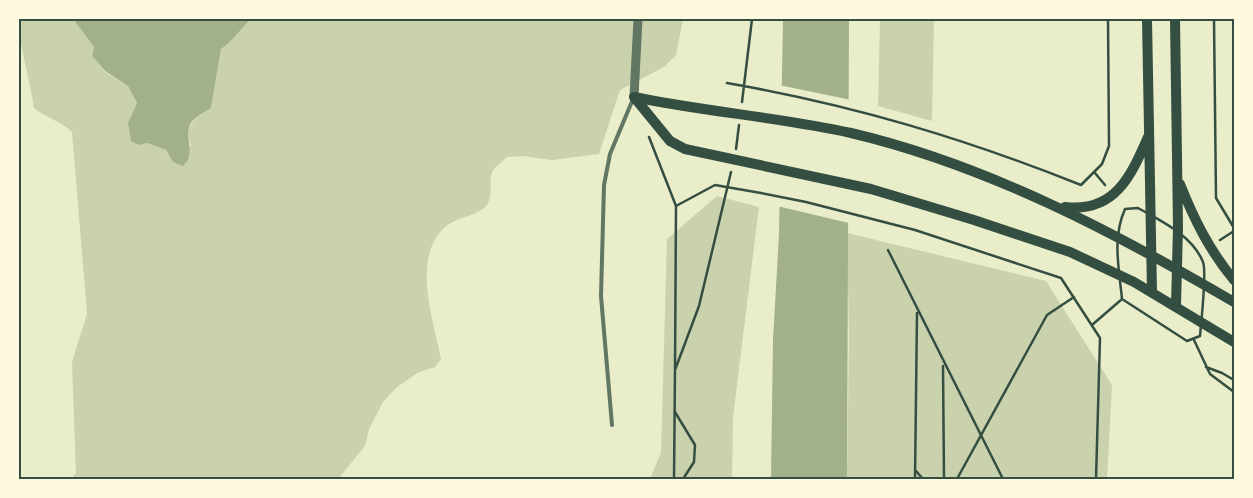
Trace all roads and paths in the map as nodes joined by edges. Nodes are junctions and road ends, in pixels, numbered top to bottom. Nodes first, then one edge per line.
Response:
1 (638, 19) edge
2 (752, 19) edge
3 (1108, 19) edge
4 (1147, 19) edge
5 (1176, 19) edge
6 (1214, 19) edge
7 (727, 83) dead end
8 (634, 97) junction
9 (741, 111) dead end
10 (740, 120) dead end
11 (648, 133) dead end
12 (1150, 134) junction
13 (735, 156) dead end
14 (733, 164) dead end
15 (1177, 177) junction
16 (676, 206) junction
17 (1054, 206) junction
18 (1234, 228) edge
19 (888, 250) dead end
20 (1152, 255) junction
21 (1178, 270) junction
22 (1234, 280) edge
23 (1152, 292) junction
24 (1074, 297) junction
25 (1122, 299) dead end
26 (1234, 302) edge
27 (1176, 306) junction
28 (917, 311) junction
29 (1092, 325) junction
30 (1194, 339) dead end
31 (1234, 342) edge
32 (943, 365) junction
33 (1204, 367) junction
34 (675, 370) junction
35 (1234, 380) edge
36 (1234, 392) edge
37 (675, 411) junction
38 (612, 425) dead end
39 (980, 436) junction
40 (915, 471) junction
41 (674, 479) edge
42 (683, 479) edge
43 (915, 479) edge
44 (923, 479) edge
45 (944, 479) edge
46 (957, 479) edge
47 (1002, 479) edge
48 (1096, 479) edge

1 - 8 street
2 - 9 path
3 - 7 path
4 - 12 main road
5 - 15 main road
6 - 18 path
8 - 17 main road
8 - 23 main road
8 - 38 lane
10 - 13 path
11 - 16 path
12 - 17 main road
12 - 20 main road
14 - 34 path
15 - 21 main road
15 - 22 main road
16 - 24 path
16 - 34 path
17 - 20 main road
19 - 28 path
20 - 21 main road
20 - 23 main road
21 - 26 main road
21 - 27 main road
23 - 27 main road
24 - 29 path
24 - 39 path
25 - 29 path
27 - 31 main road
28 - 32 path
28 - 40 path
29 - 48 path
30 - 33 path
32 - 39 path
32 - 45 path
33 - 35 path
33 - 36 path
34 - 37 path
37 - 41 path
37 - 42 path
39 - 46 path
39 - 47 path
40 - 43 path
40 - 44 path

